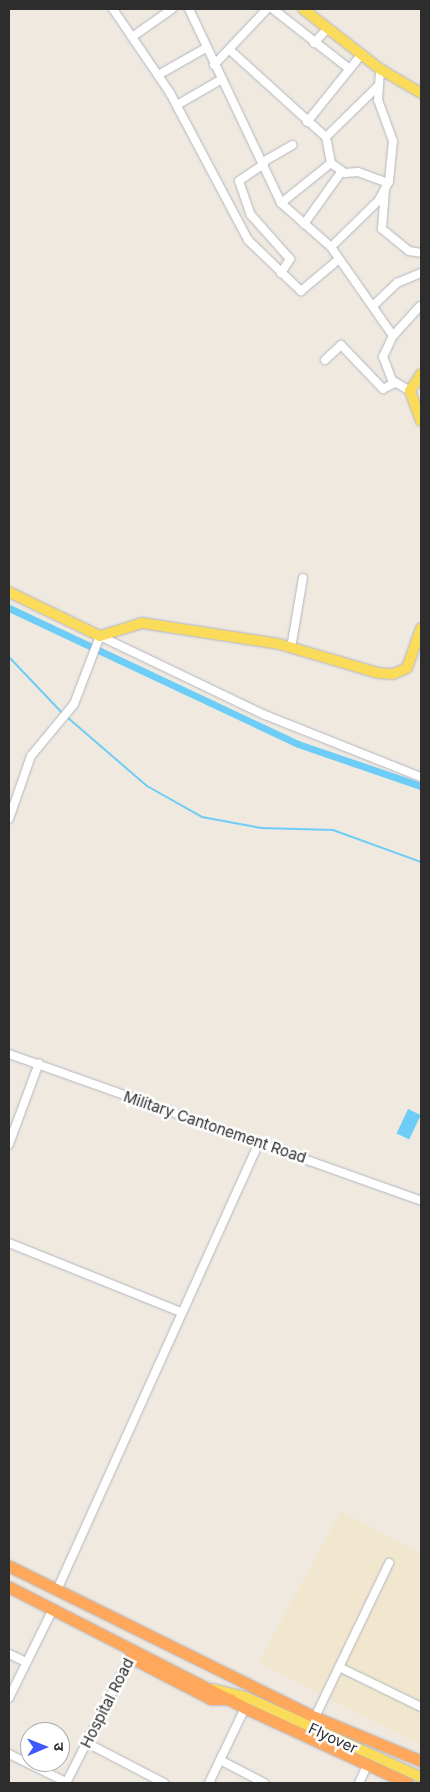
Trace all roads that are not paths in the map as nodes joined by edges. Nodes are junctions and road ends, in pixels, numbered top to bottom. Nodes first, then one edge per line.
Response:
1 (112, 9) edge
2 (172, 9) edge
3 (188, 9) edge
4 (267, 9) edge
5 (273, 9) edge
6 (303, 9) edge
7 (327, 29) junction
8 (132, 38) junction
9 (314, 43) junction
10 (206, 48) junction
11 (231, 51) junction
12 (361, 55) junction
13 (214, 65) junction
14 (347, 67) junction
15 (380, 69) junction
16 (158, 75) junction
17 (222, 79) junction
18 (378, 86) junction
19 (421, 93) edge
20 (177, 105) junction
21 (306, 122) junction
22 (326, 137) junction
23 (292, 145) dead end
24 (264, 163) junction
25 (331, 163) junction
26 (342, 171) junction
27 (387, 186) junction
28 (281, 203) junction
29 (304, 224) junction
30 (331, 247) junction
31 (421, 253) edge
32 (338, 260) junction
33 (281, 273) junction
34 (421, 273) edge
35 (374, 305) junction
36 (420, 306) dead end
37 (393, 336) junction
38 (325, 360) dead end
39 (421, 374) edge
40 (395, 383) junction
41 (410, 391) junction
42 (421, 421) edge
43 (302, 578) dead end
44 (9, 592) edge
45 (421, 628) edge
46 (99, 639) junction
47 (291, 648) junction
48 (421, 777) edge
49 (9, 820) edge
50 (9, 1054) edge
51 (39, 1063) junction
52 (260, 1142) junction
53 (9, 1144) edge
54 (421, 1201) edge
55 (9, 1243) edge
56 (181, 1312) junction
57 (389, 1563) dead end
58 (9, 1566) edge
59 (9, 1587) edge
60 (58, 1590) junction
61 (54, 1608) junction
62 (132, 1653) junction
63 (9, 1654) edge
64 (26, 1662) junction
65 (339, 1667) junction
66 (213, 1689) junction
67 (9, 1698) edge
68 (230, 1699) junction
69 (245, 1702) junction
70 (421, 1707) edge
71 (315, 1717) junction
72 (87, 1743) junction
73 (9, 1754) edge
74 (220, 1760) junction
75 (421, 1761) edge
76 (367, 1766) junction
77 (421, 1777) edge
78 (66, 1783) edge
79 (164, 1783) edge
80 (209, 1783) edge
81 (264, 1783) edge
82 (359, 1783) edge
83 (406, 1783) edge

1 - 8 street
2 - 8 street
3 - 10 street
4 - 11 street
5 - 9 street
6 - 7 main road
7 - 9 street
7 - 12 main road
8 - 16 street
9 - 14 street
10 - 13 street
10 - 16 street
11 - 13 street
11 - 21 street
12 - 14 street
12 - 15 main road
13 - 17 street
14 - 21 street
15 - 18 street
15 - 19 main road
16 - 20 street
17 - 20 street
17 - 24 street
18 - 22 street
18 - 27 street
20 - 33 street
21 - 22 street
22 - 25 street
23 - 24 street
24 - 28 street
24 - 33 street
25 - 26 street
25 - 28 street
26 - 27 street
26 - 29 street
27 - 30 street
27 - 31 street
28 - 29 street
29 - 30 street
30 - 32 street
32 - 33 street
32 - 35 street
34 - 35 street
35 - 37 street
36 - 37 street
37 - 40 street
38 - 40 street
39 - 41 main road
40 - 41 street
41 - 42 main road
43 - 47 street
44 - 46 main road
45 - 47 main road
46 - 47 main road
46 - 48 street
46 - 49 street
50 - 51 street, Military Cantonement Road
51 - 52 street, Military Cantonement Road
51 - 53 street
52 - 54 street, Military Cantonement Road
52 - 56 street
55 - 56 street
56 - 60 street
57 - 65 street
58 - 60 highway
59 - 61 highway
60 - 71 highway
61 - 62 highway
61 - 64 street
62 - 66 highway
62 - 68 highway
62 - 72 street, Hospital Road
63 - 64 street
64 - 67 street
65 - 70 street
65 - 71 street
66 - 68 highway
66 - 69 main road, Flyover
68 - 69 highway
69 - 74 street
69 - 76 highway
69 - 77 main road, Flyover
71 - 75 highway
72 - 78 street, Hospital Road
72 - 79 street
73 - 78 street
74 - 80 street
74 - 81 street
76 - 82 street
76 - 83 highway

